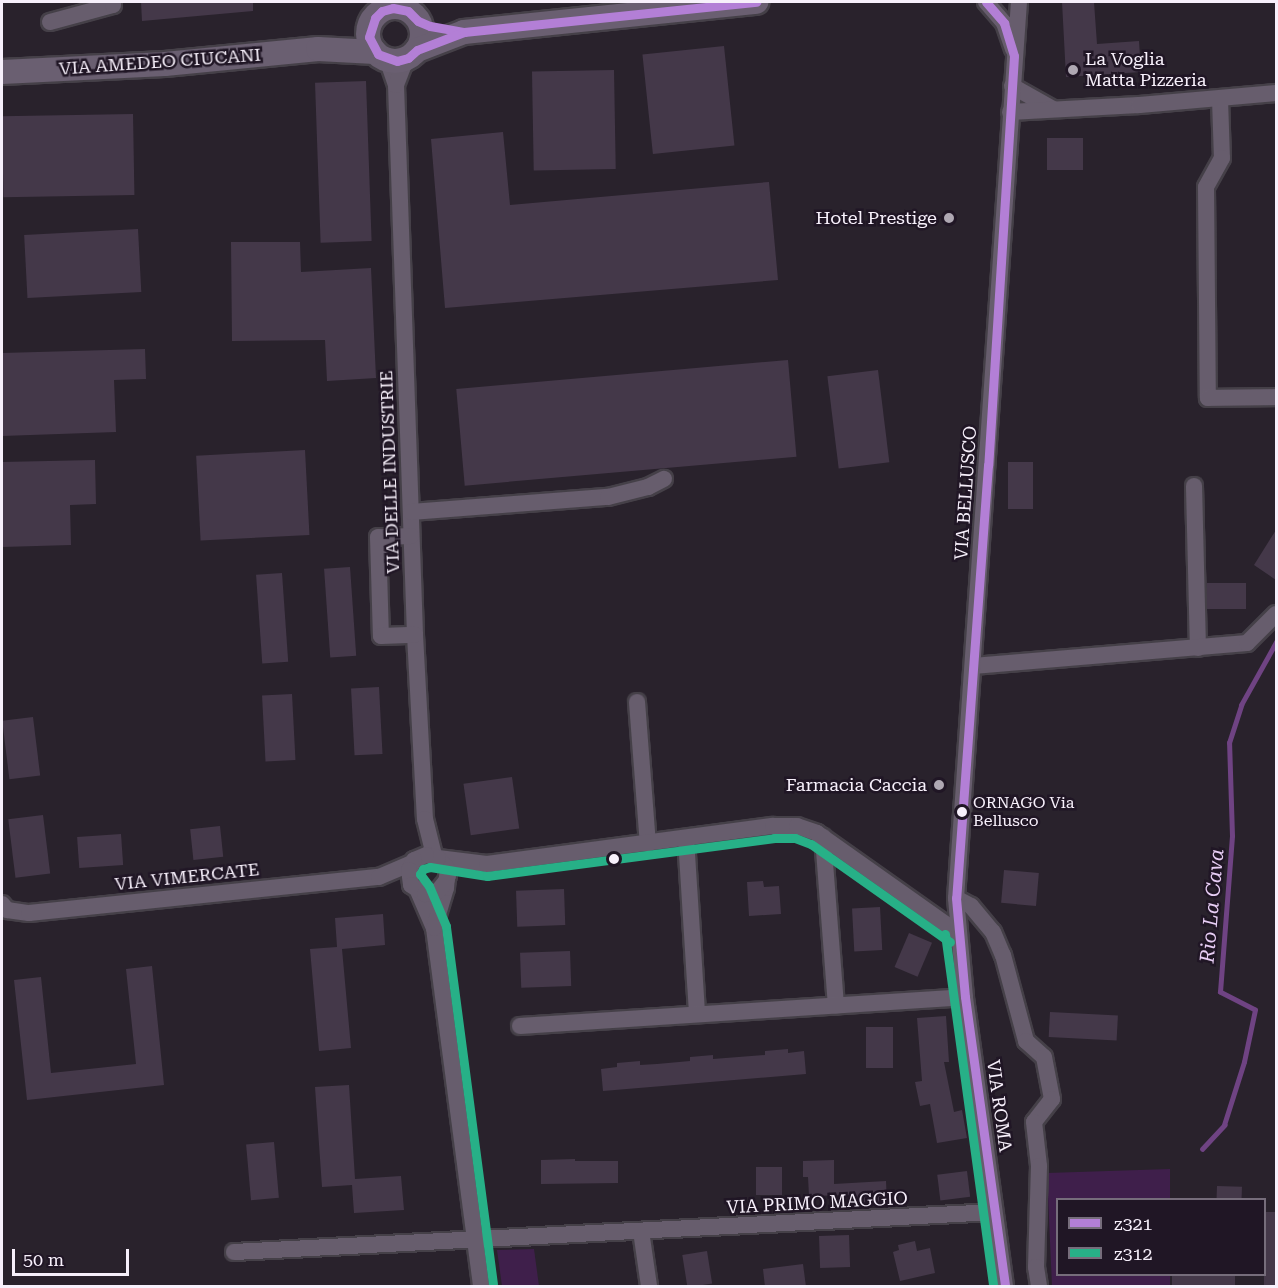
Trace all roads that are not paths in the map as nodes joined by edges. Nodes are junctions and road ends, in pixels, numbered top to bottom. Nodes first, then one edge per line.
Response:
1 (113, 2) edge
2 (756, 2) edge
3 (986, 2) edge
4 (1019, 2) edge
5 (689, 4) edge
6 (418, 21) junction
7 (50, 22) dead end
8 (371, 24) junction
9 (464, 32) junction
10 (318, 49) junction
11 (396, 55) junction
12 (1014, 56) junction
13 (2, 72) edge
14 (1012, 87) junction
15 (1276, 93) edge
16 (1220, 99) junction
17 (1054, 109) junction
18 (1010, 112) junction
19 (1276, 396) edge
20 (664, 479) dead end
21 (1194, 486) dead end
22 (411, 512) junction
23 (411, 536) junction
24 (1276, 614) edge
25 (415, 635) junction
26 (1198, 648) junction
27 (973, 666) junction
28 (637, 702) dead end
29 (823, 837) junction
30 (686, 838) junction
31 (648, 844) junction
32 (436, 857) junction
33 (412, 863) junction
34 (379, 877) junction
35 (447, 879) junction
36 (415, 889) junction
37 (956, 898) junction
38 (2, 904) edge
39 (434, 928) junction
40 (957, 932) junction
41 (956, 998) dead end
42 (836, 1006) junction
43 (697, 1014) junction
44 (520, 1026) dead end
45 (994, 1212) junction
46 (642, 1231) junction
47 (474, 1238) junction
48 (234, 1251) dead end
49 (481, 1287) edge
50 (649, 1287) edge
51 (1005, 1287) edge
52 (1039, 1287) edge

1 - 7 street
2 - 5 main road, VIA AMEDEO CIUCANI
3 - 12 street, VIA BELLUSCO
4 - 12 street, VIA BELLUSCO
5 - 9 main road, VIA AMEDEO CIUCANI
6 - 8 main road, VIA AMEDEO CIUCANI
6 - 9 main road, VIA AMEDEO CIUCANI
6 - 11 main road
8 - 10 main road, VIA AMEDEO CIUCANI
8 - 11 main road
9 - 11 main road, VIA AMEDEO CIUCANI
10 - 11 main road, VIA AMEDEO CIUCANI
10 - 13 main road, VIA AMEDEO CIUCANI
11 - 22 street, VIA DELLE INDUSTRIE
12 - 14 street, VIA BELLUSCO
14 - 17 street
14 - 18 street, VIA BELLUSCO
15 - 16 street
16 - 17 street
16 - 19 street
17 - 18 street
18 - 27 street, VIA BELLUSCO
20 - 22 street
21 - 26 street
22 - 23 street, VIA DELLE INDUSTRIE
23 - 25 street, VIA DELLE INDUSTRIE
23 - 25 street
24 - 26 street
25 - 32 street, VIA DELLE INDUSTRIE
26 - 27 street
27 - 37 street, VIA BELLUSCO
28 - 31 street
29 - 30 street
29 - 40 street
29 - 42 street
30 - 31 street
30 - 43 street
31 - 32 street
32 - 33 street
32 - 35 street
33 - 34 street, VIA VIMERCATE
33 - 36 street
34 - 36 street, VIA VIMERCATE
34 - 38 street, VIA VIMERCATE
35 - 36 street
35 - 39 street
36 - 39 street
37 - 40 street, VIA BELLUSCO
37 - 52 street
39 - 47 street
40 - 45 street, VIA ROMA
41 - 42 street
42 - 43 street
43 - 44 street
45 - 46 street, VIA PRIMO MAGGIO
45 - 51 street, VIA ROMA
46 - 47 street, VIA PRIMO MAGGIO
46 - 50 street
47 - 48 street, VIA PRIMO MAGGIO
47 - 49 street

